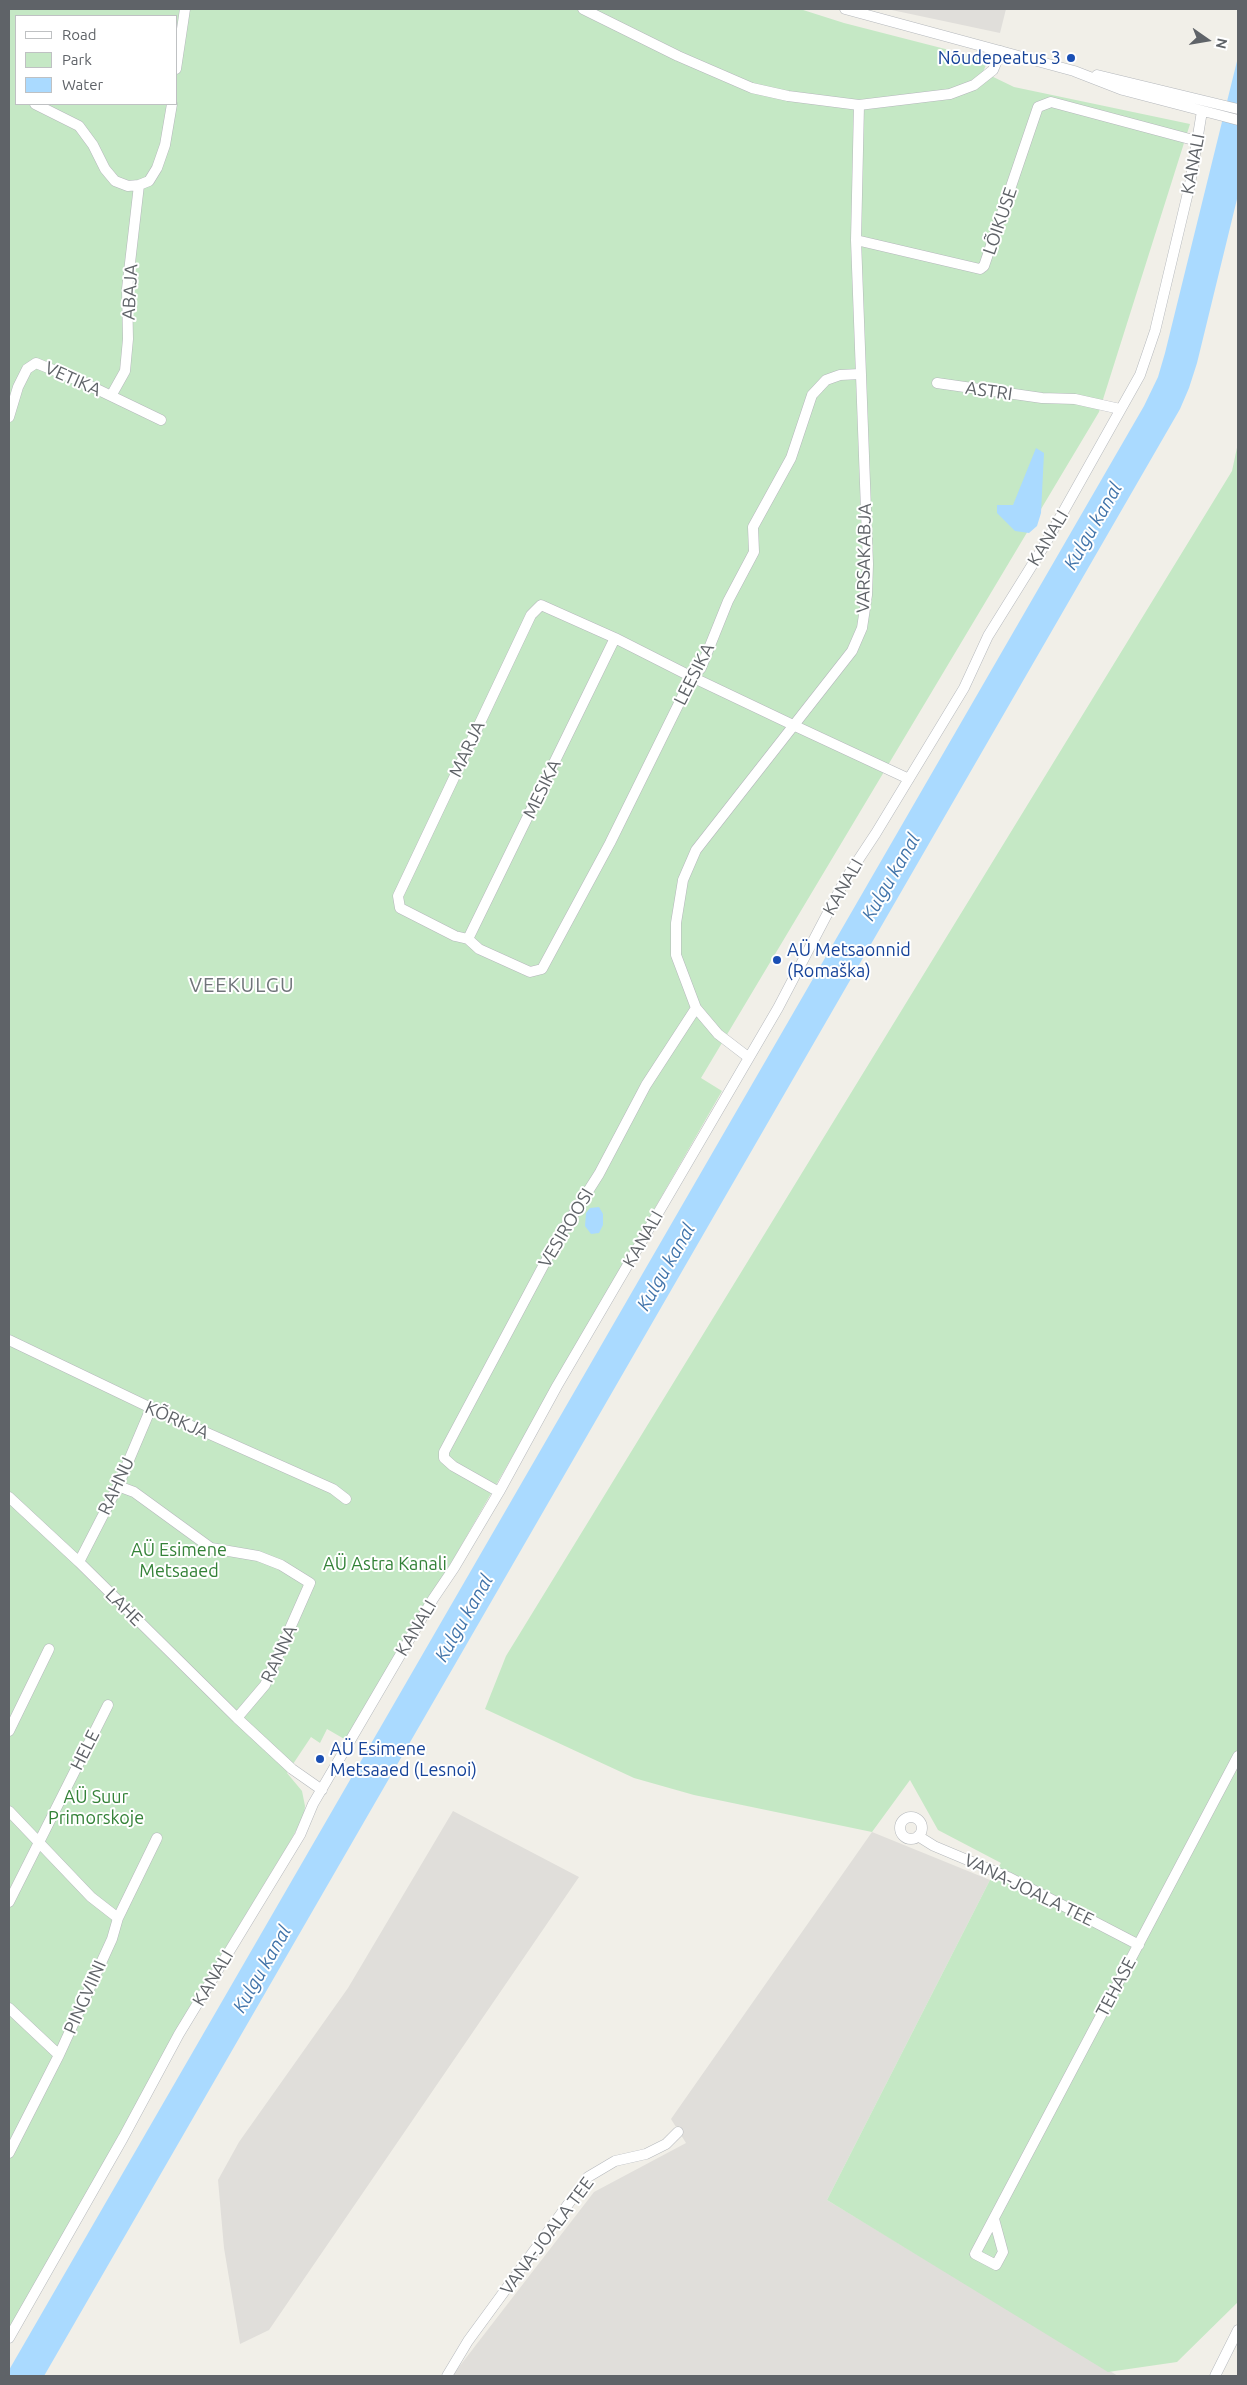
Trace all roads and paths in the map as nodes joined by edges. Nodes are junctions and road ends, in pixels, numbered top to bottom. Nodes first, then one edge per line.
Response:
1 (185, 9) edge
2 (582, 9) edge
3 (845, 9) edge
4 (1001, 51) junction
5 (178, 56) edge
6 (37, 105) edge
7 (172, 105) edge
8 (859, 105) junction
9 (1206, 108) junction
10 (1238, 109) edge
11 (1238, 120) edge
12 (1197, 141) junction
13 (139, 185) junction
14 (856, 240) junction
15 (860, 374) junction
16 (937, 383) dead end
17 (111, 396) junction
18 (1120, 409) junction
19 (9, 417) edge
20 (161, 420) dead end
21 (615, 638) junction
22 (692, 677) junction
23 (793, 725) junction
24 (909, 779) junction
25 (468, 939) junction
26 (696, 1008) junction
27 (748, 1057) junction
28 (9, 1340) edge
29 (151, 1408) junction
30 (118, 1486) junction
31 (499, 1492) junction
32 (9, 1497) edge
33 (346, 1499) dead end
34 (79, 1562) junction
35 (49, 1649) dead end
36 (108, 1705) dead end
37 (238, 1718) junction
38 (9, 1731) edge
39 (1238, 1756) edge
40 (322, 1790) junction
41 (9, 1811) edge
42 (918, 1836) dead end
43 (157, 1838) dead end
44 (38, 1840) junction
45 (9, 1902) edge
46 (118, 1918) junction
47 (1139, 1945) junction
48 (9, 2008) edge
49 (59, 2055) junction
50 (678, 2132) dead end
51 (9, 2152) edge
52 (994, 2219) dead end
53 (1238, 2330) edge
54 (9, 2338) edge
55 (447, 2376) edge
56 (1215, 2376) edge

1 - 5 street
2 - 8 street
3 - 4 street
4 - 8 street
4 - 9 street
6 - 13 street
7 - 13 street
8 - 14 street, VARSAKABJA
9 - 10 street
9 - 11 street
9 - 12 street, KANALI
12 - 14 street, LÕIKUSE
12 - 18 street, KANALI
13 - 17 street, ABAJA
14 - 15 street, VARSAKABJA
15 - 22 street, LEESIKA
15 - 23 street, VARSAKABJA
16 - 18 street, ASTRI
17 - 19 street, VETIKA
17 - 20 street, VETIKA
18 - 24 street, KANALI
21 - 22 street
21 - 25 street, MESIKA
21 - 25 street, MARJA
22 - 23 street
22 - 25 street, LEESIKA
23 - 24 street
23 - 26 street, VARSAKABJA
24 - 27 street, KANALI
26 - 27 street, VARSAKABJA
26 - 31 street, VESIROOSI
27 - 31 street, KANALI
28 - 29 street, KÕRKJA
29 - 30 street, RAHNU
29 - 33 street, KÕRKJA
30 - 34 street, RAHNU
30 - 37 street, RANNA
31 - 40 street, KANALI
32 - 34 street, LAHE
34 - 37 street, LAHE
35 - 38 street
36 - 44 street, HELE
37 - 40 street, LAHE
39 - 47 street, TEHASE
40 - 54 street, KANALI
41 - 44 street
42 - 47 street, VANA-JOALA TEE
43 - 46 street, PINGVIINI
44 - 45 street, HELE
44 - 46 street
46 - 49 street, PINGVIINI
47 - 52 street, TEHASE
48 - 49 street
49 - 51 street, PINGVIINI
50 - 55 street, VANA-JOALA TEE
53 - 56 street

